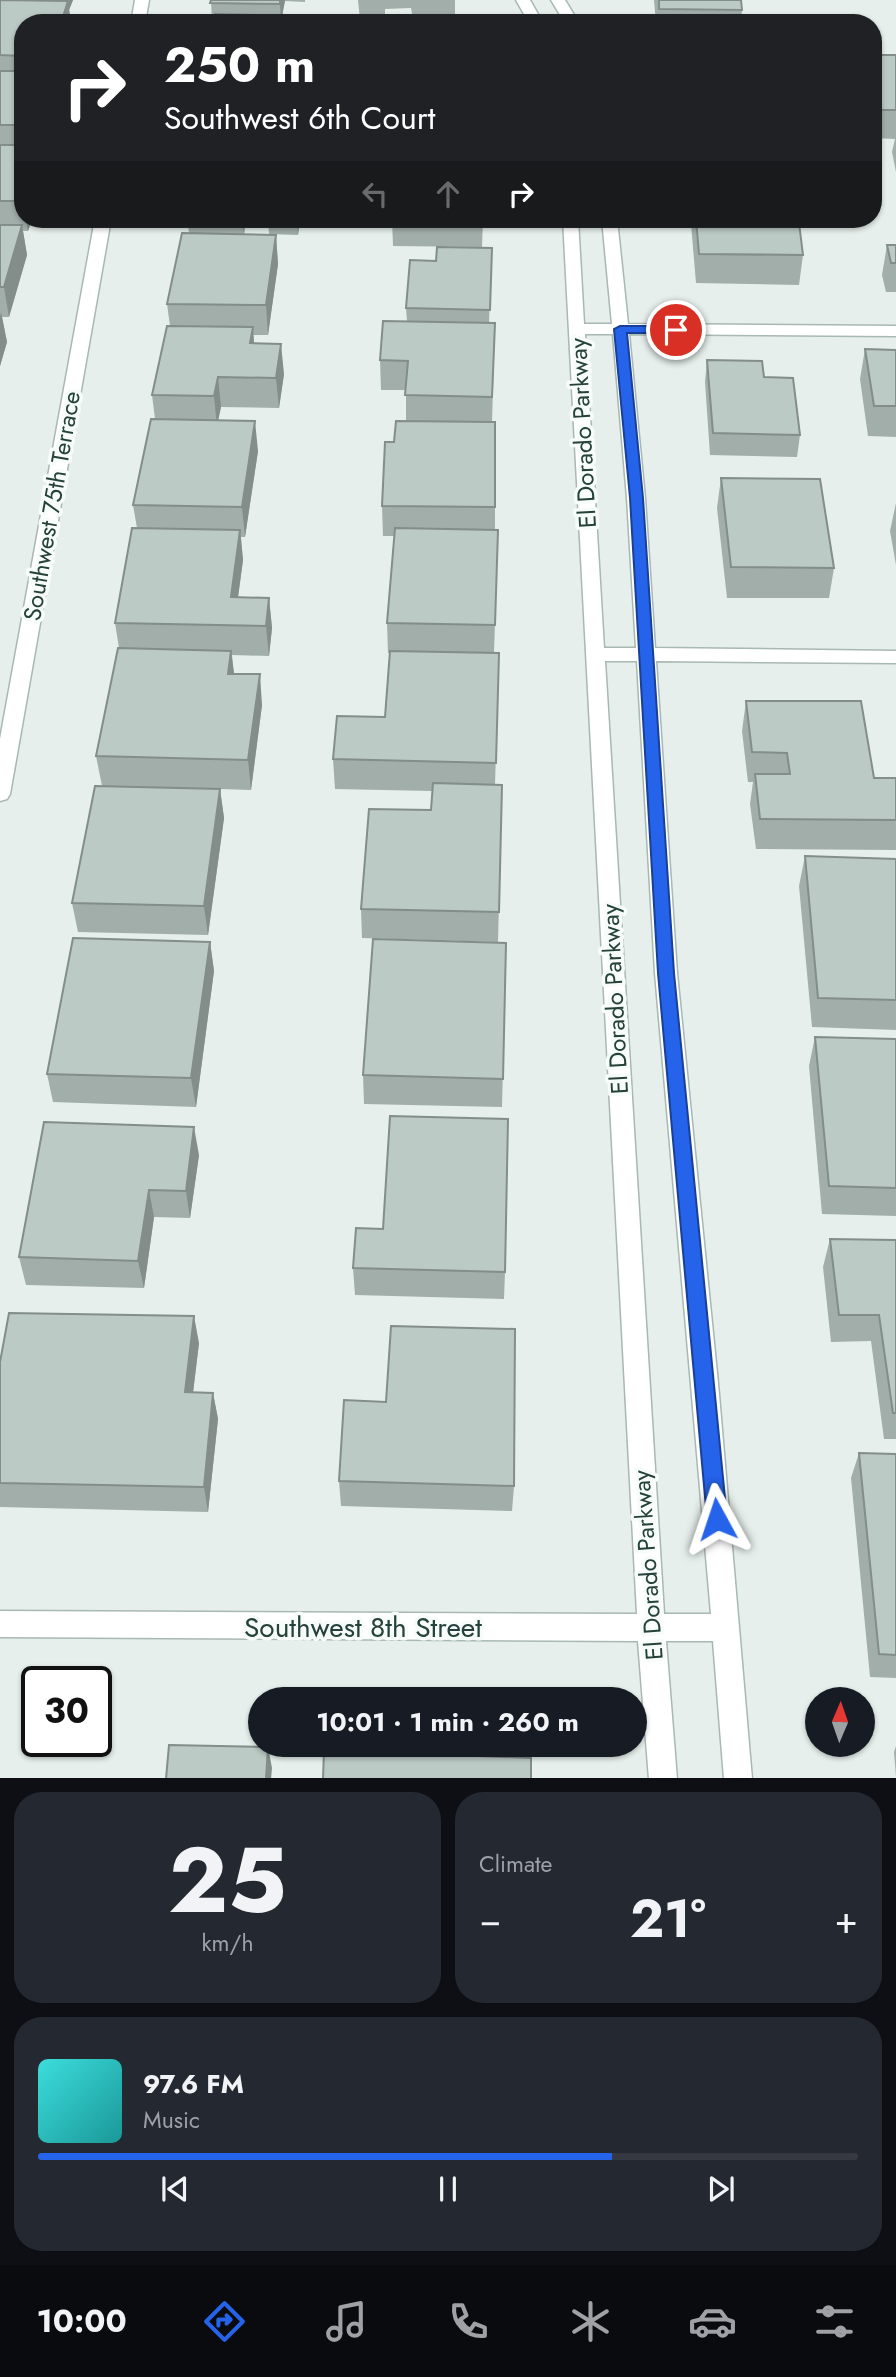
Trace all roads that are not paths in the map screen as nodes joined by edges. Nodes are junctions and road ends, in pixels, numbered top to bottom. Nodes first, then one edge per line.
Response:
1 (101, 228) edge
2 (571, 228) edge
3 (612, 228) edge
4 (577, 329) junction
5 (620, 329) junction
6 (896, 331) edge
7 (596, 654) junction
8 (647, 655) junction
9 (896, 657) edge
10 (0, 794) edge
11 (0, 1624) edge
12 (726, 1628) junction
13 (650, 1629) junction
14 (663, 1778) edge
15 (738, 1778) edge

1 - 10 street, Southwest 75th Terrace
2 - 4 street, El Dorado Parkway
3 - 5 street, El Dorado Parkway
4 - 5 street
4 - 7 street, El Dorado Parkway
5 - 6 street
5 - 8 street, El Dorado Parkway
7 - 8 street
7 - 13 street, El Dorado Parkway
8 - 9 street
8 - 12 street, El Dorado Parkway
11 - 13 street, Southwest 8th Street
12 - 13 street, Southwest 8th Street
12 - 15 street, El Dorado Parkway
13 - 14 street, El Dorado Parkway

